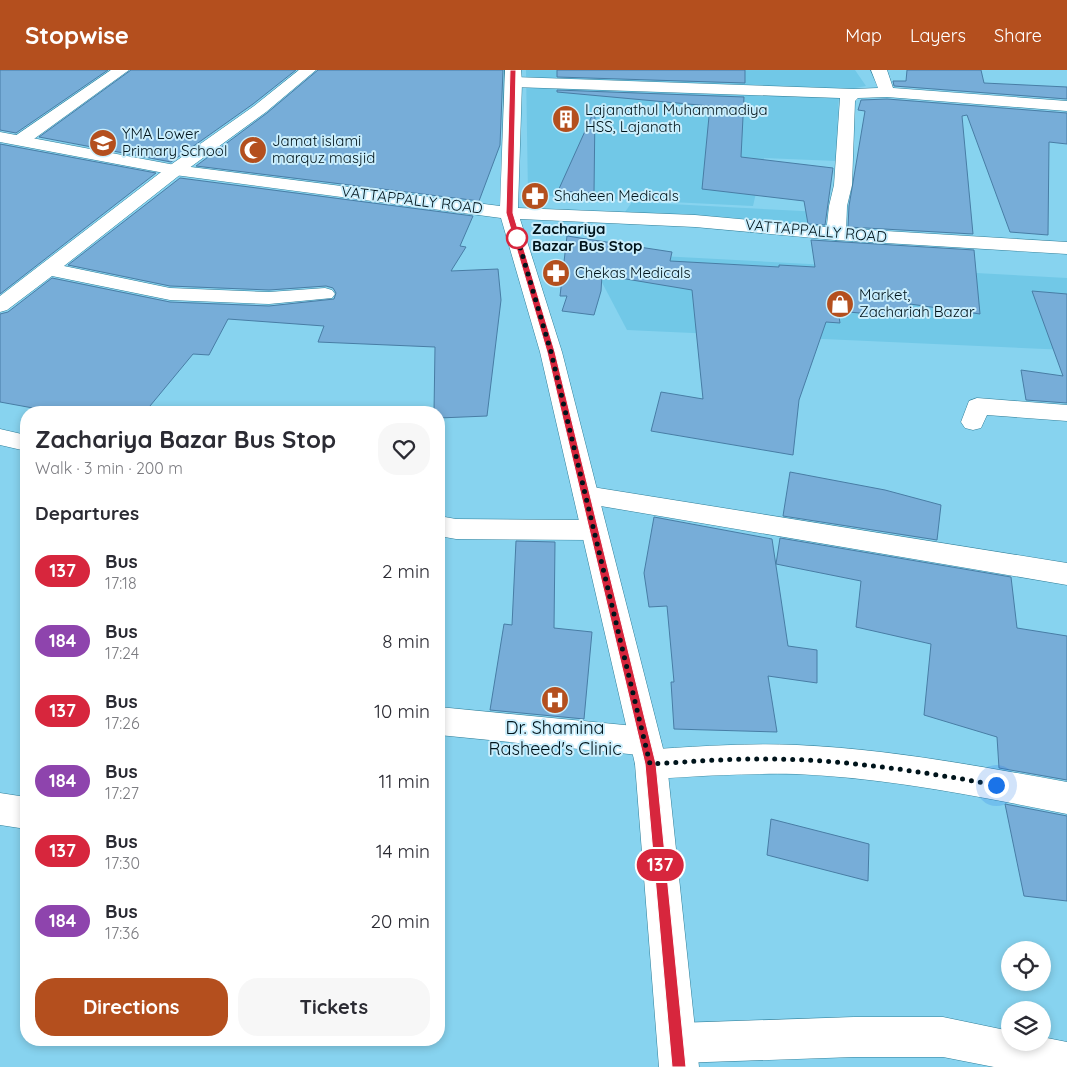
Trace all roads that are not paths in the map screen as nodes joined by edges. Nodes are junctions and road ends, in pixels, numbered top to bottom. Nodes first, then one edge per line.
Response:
1 (121, 70) edge
2 (308, 70) edge
3 (879, 70) edge
4 (513, 76) edge
5 (887, 92) junction
6 (854, 94) junction
7 (1067, 106) edge
8 (0, 137) edge
9 (21, 140) junction
10 (175, 170) junction
11 (510, 213) junction
12 (836, 234) junction
13 (1067, 248) edge
14 (48, 269) junction
15 (10, 290) edge
16 (325, 294) dead end
17 (0, 306) edge
18 (1067, 413) edge
19 (973, 422) dead end
20 (0, 437) edge
21 (20, 442) edge
22 (586, 495) junction
23 (445, 527) edge
24 (594, 530) junction
25 (1067, 574) edge
26 (445, 722) edge
27 (648, 752) junction
28 (1067, 798) edge
29 (0, 809) edge
30 (20, 812) edge
31 (678, 1055) edge
32 (1067, 1062) edge

1 - 9 street
2 - 10 street
3 - 5 street
4 - 6 street
4 - 11 street
5 - 6 street
5 - 7 street
6 - 12 street
8 - 9 street, VATTAPPALLY ROAD
9 - 10 street, VATTAPPALLY ROAD
10 - 11 street, VATTAPPALLY ROAD
10 - 14 street
11 - 12 street, VATTAPPALLY ROAD
11 - 22 street
12 - 13 street, VATTAPPALLY ROAD
14 - 15 street
14 - 16 street
15 - 17 street
18 - 19 street
20 - 21 street
22 - 24 street
22 - 25 street
23 - 24 street
24 - 27 street
26 - 27 street
27 - 28 street
27 - 31 street
29 - 30 street
31 - 32 street

